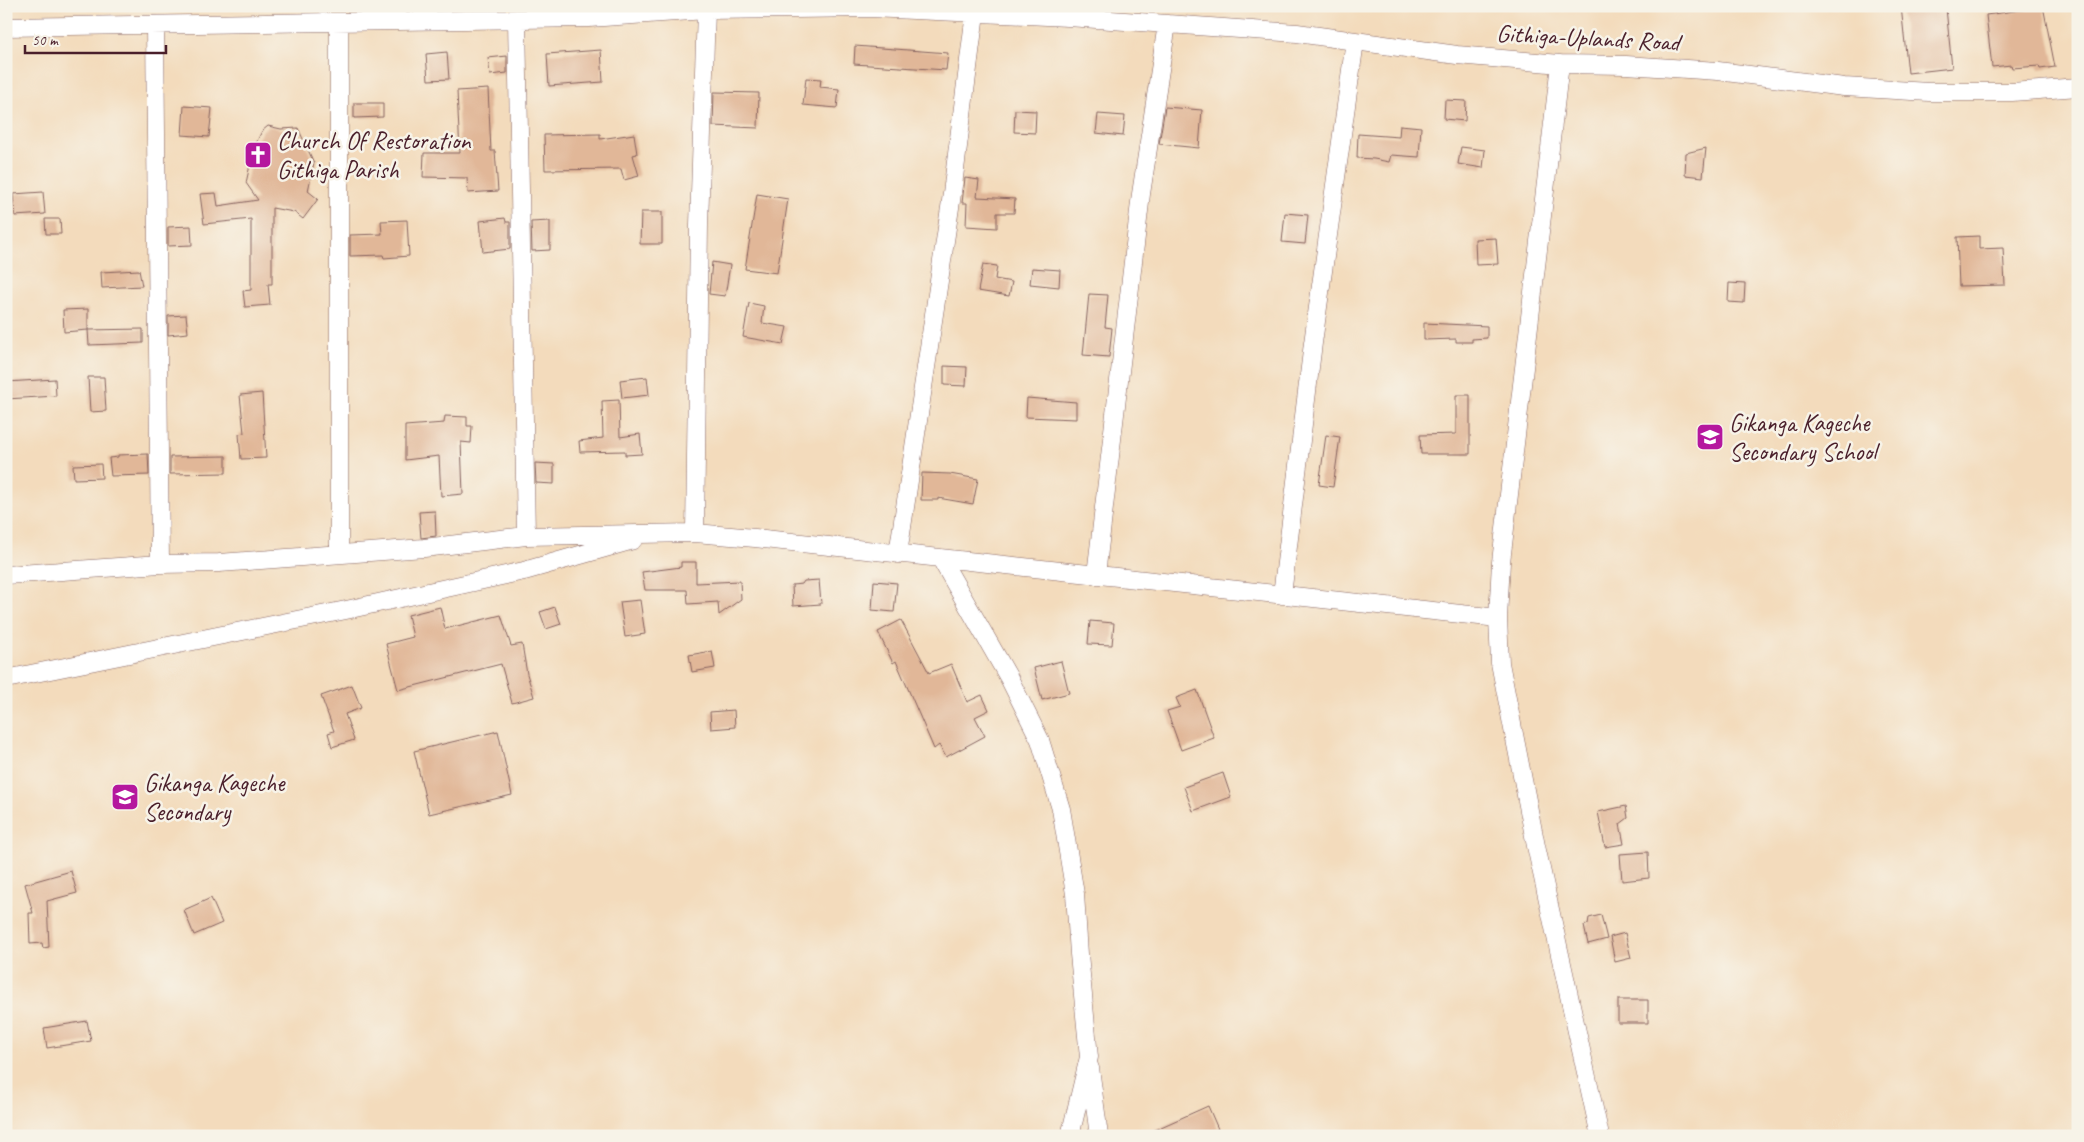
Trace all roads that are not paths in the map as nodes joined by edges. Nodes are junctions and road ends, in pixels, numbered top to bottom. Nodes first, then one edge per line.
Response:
1 (710, 8) edge
2 (975, 13) junction
3 (517, 19) junction
4 (339, 23) junction
5 (1166, 24) junction
6 (155, 25) junction
7 (6, 27) edge
8 (1355, 41) junction
9 (1560, 64) junction
10 (2078, 87) edge
11 (650, 534) junction
12 (695, 534) junction
13 (526, 536) junction
14 (339, 554) junction
15 (898, 554) junction
16 (941, 559) junction
17 (160, 564) junction
18 (6, 575) edge
19 (1096, 575) junction
20 (1282, 595) junction
21 (1498, 618) junction
22 (6, 679) edge
23 (1089, 1058) junction
24 (1070, 1136) edge
25 (1099, 1136) edge
26 (1600, 1136) edge

1 - 2 street, Githiga-Uplands Road
1 - 3 street, Githiga-Uplands Road
1 - 12 street
2 - 5 street, Githiga-Uplands Road
2 - 15 street
3 - 4 street, Githiga-Uplands Road
3 - 13 street
4 - 6 street, Githiga-Uplands Road
4 - 14 street
5 - 8 street, Githiga-Uplands Road
5 - 19 street
6 - 7 street, Githiga-Uplands Road
6 - 17 street
8 - 9 street, Githiga-Uplands Road
8 - 20 street
9 - 10 street, Githiga-Uplands Road
9 - 21 street
11 - 12 street
11 - 13 street
11 - 22 street
12 - 15 street
13 - 14 street
14 - 17 street
15 - 16 street
16 - 19 street
16 - 23 street
17 - 18 street
19 - 20 street
20 - 21 street
21 - 26 street
23 - 24 street
23 - 25 street

